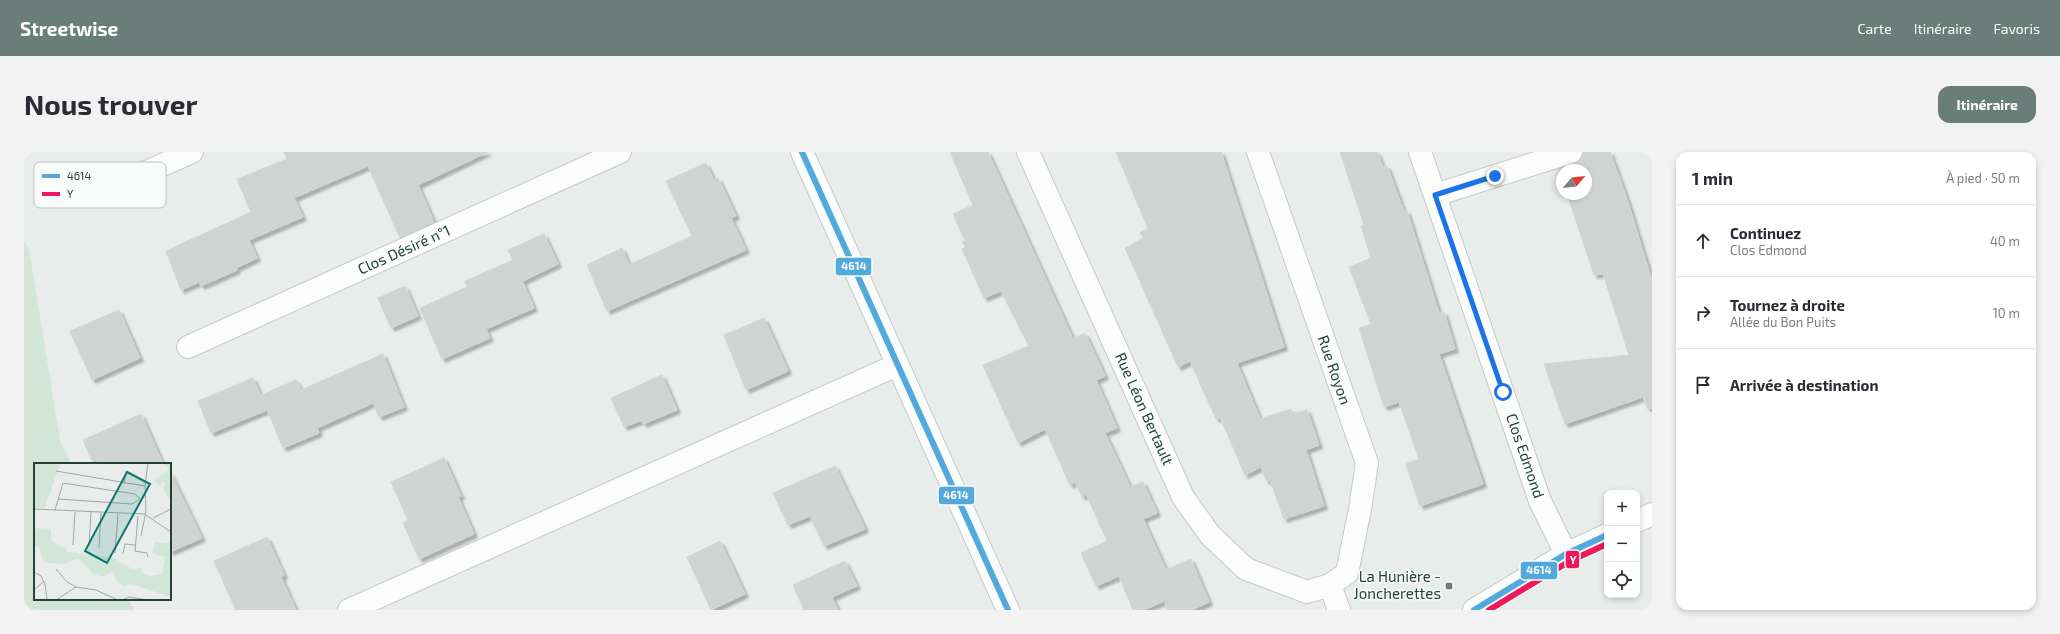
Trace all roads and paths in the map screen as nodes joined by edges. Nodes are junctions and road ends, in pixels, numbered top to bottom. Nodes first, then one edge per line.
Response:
1 (192, 152) edge
2 (620, 152) edge
3 (802, 152) edge
4 (1028, 152) edge
5 (1258, 152) edge
6 (1420, 152) edge
7 (1571, 152) edge
8 (166, 163) edge
9 (1435, 195) junction
10 (188, 347) dead end
11 (897, 364) junction
12 (1652, 514) edge
13 (1640, 520) edge
14 (1604, 536) edge
15 (1566, 554) junction
16 (1330, 585) junction
17 (349, 610) edge
18 (1008, 610) edge
19 (1339, 610) edge
20 (1474, 610) edge

1 - 8 street
2 - 10 street, Clos Désiré n°1
3 - 11 street
4 - 16 street, Rue Léon Bertault
5 - 16 street, Rue Royon
6 - 9 street, Clos Edmond
7 - 9 street
9 - 15 street, Clos Edmond
11 - 17 street
11 - 18 street
12 - 13 street
14 - 15 street
15 - 20 street
16 - 19 street

